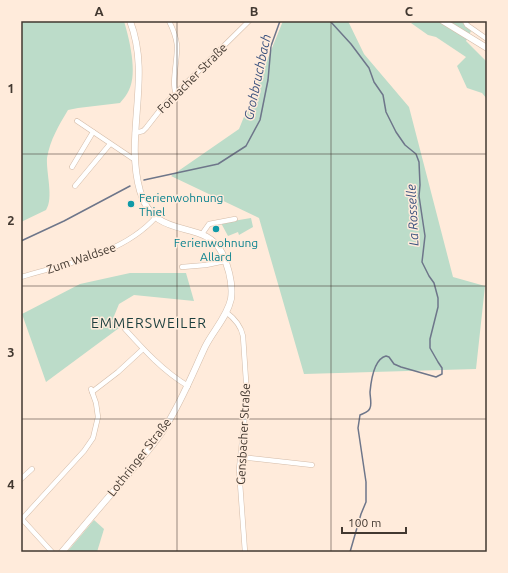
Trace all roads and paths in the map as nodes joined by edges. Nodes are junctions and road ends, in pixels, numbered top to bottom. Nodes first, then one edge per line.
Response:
1 (130, 21) edge
2 (169, 21) edge
3 (249, 21) edge
4 (443, 21) edge
5 (465, 21) edge
6 (487, 39) edge
7 (487, 48) edge
8 (176, 93) junction
9 (77, 121) dead end
10 (93, 132) junction
11 (135, 133) junction
12 (110, 144) junction
13 (135, 160) junction
14 (72, 167) dead end
15 (75, 186) dead end
16 (156, 217) junction
17 (235, 218) dead end
18 (202, 234) junction
19 (225, 261) junction
20 (182, 267) dead end
21 (21, 277) edge
22 (226, 312) junction
23 (125, 329) dead end
24 (143, 349) junction
25 (188, 386) junction
26 (240, 457) junction
27 (312, 465) dead end
28 (32, 468) dead end
29 (21, 479) edge
30 (22, 519) edge
31 (52, 552) edge
32 (62, 552) edge
33 (245, 552) edge

1 - 11 main road
2 - 8 street
3 - 8 street, Forbacher Straße
4 - 7 main road
5 - 6 street
8 - 11 street, Forbacher Straße
9 - 10 street
10 - 12 street
10 - 14 street
11 - 13 main road
12 - 13 street
12 - 15 street
13 - 16 main road
16 - 18 main road
16 - 21 street, Zum Waldsee
17 - 18 street
18 - 19 main road
19 - 20 street
19 - 22 main road
22 - 25 main road, Lothringer Straße
22 - 26 street, Gensbacher Straße
23 - 24 street
24 - 25 street
24 - 30 street
25 - 32 main road, Lothringer Straße
26 - 27 street
26 - 33 street, Gensbacher Straße
28 - 29 street
30 - 31 street

